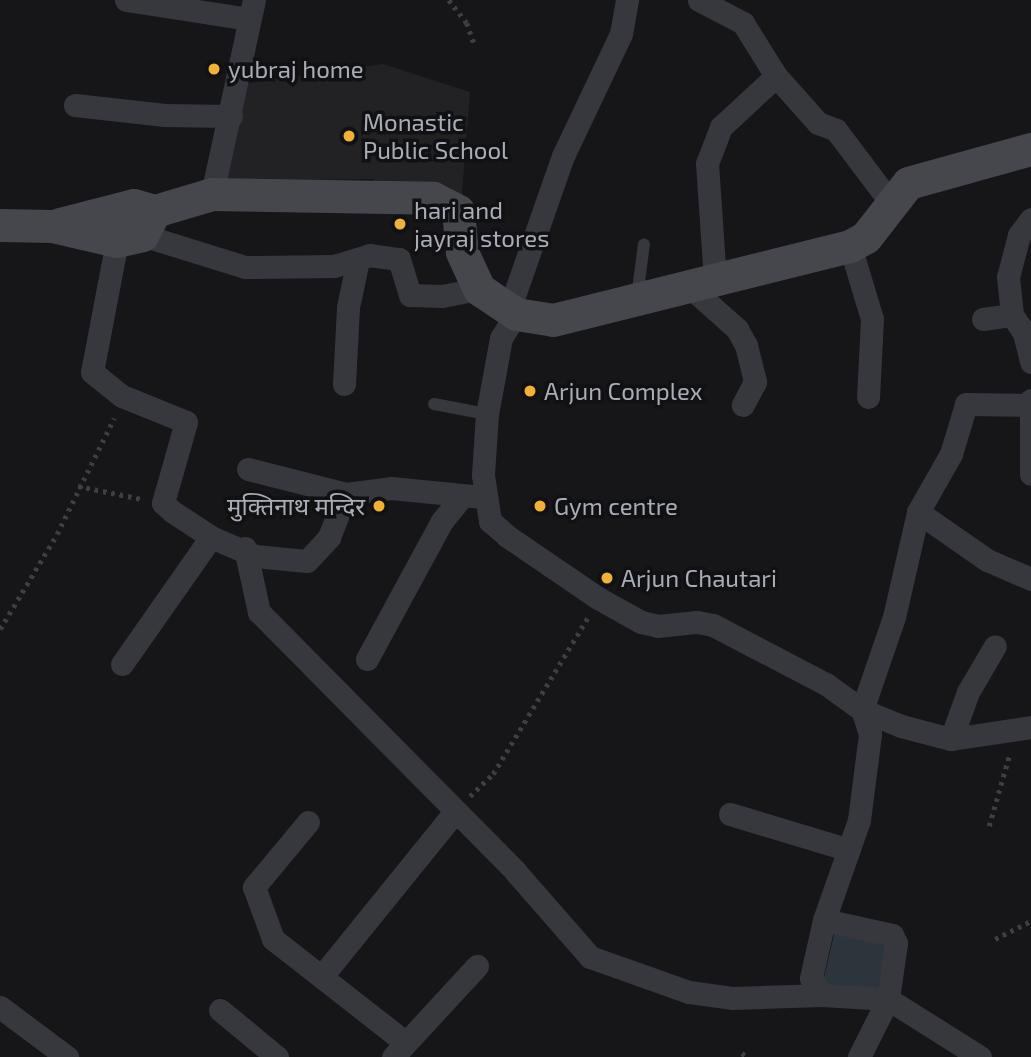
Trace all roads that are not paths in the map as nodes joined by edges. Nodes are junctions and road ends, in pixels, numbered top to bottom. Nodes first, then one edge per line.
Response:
1 (126, 0) edge
2 (627, 0) edge
3 (698, 0) edge
4 (251, 10) edge
5 (776, 76) junction
6 (75, 106) dead end
7 (232, 116) junction
8 (1031, 149) edge
9 (212, 194) junction
10 (891, 203) junction
11 (1031, 219) edge
12 (0, 225) edge
13 (52, 226) junction
14 (138, 229) junction
15 (643, 244) dead end
16 (850, 246) junction
17 (358, 260) junction
18 (703, 284) junction
19 (479, 289) junction
20 (637, 301) junction
21 (513, 312) junction
22 (1012, 315) junction
23 (983, 319) dead end
24 (1031, 362) edge
25 (344, 384) dead end
26 (868, 397) dead end
27 (1031, 400) edge
28 (434, 404) dead end
29 (743, 405) dead end
30 (1030, 405) edge
31 (486, 414) junction
32 (248, 469) dead end
33 (1031, 474) edge
34 (346, 494) junction
35 (472, 496) junction
36 (918, 512) junction
37 (211, 537) junction
38 (245, 548) junction
39 (1031, 579) edge
40 (995, 646) dead end
41 (367, 659) dead end
42 (122, 664) dead end
43 (862, 710) junction
44 (1024, 729) edge
45 (951, 739) junction
46 (454, 813) junction
47 (730, 814) dead end
48 (308, 822) dead end
49 (849, 850) junction
50 (824, 920) junction
51 (477, 966) dead end
52 (322, 976) junction
53 (822, 995) junction
54 (888, 999) junction
55 (0, 1007) edge
56 (220, 1010) dead end
57 (399, 1049) edge
58 (67, 1057) edge
59 (276, 1057) edge
60 (859, 1057) edge
61 (980, 1057) edge

1 - 4 street
2 - 21 street
3 - 5 street
4 - 7 street
5 - 10 street
5 - 18 street
6 - 7 street
7 - 9 street
8 - 10 street
9 - 14 street
9 - 19 street
10 - 16 street
11 - 22 street
12 - 13 street
13 - 14 street
13 - 14 street
14 - 17 street
14 - 37 street
15 - 20 lane
16 - 18 street
16 - 26 street
17 - 19 street
17 - 25 street
18 - 20 street
18 - 29 street
19 - 21 street
20 - 21 street
21 - 31 street
22 - 23 street
22 - 24 street
27 - 30 street
28 - 31 lane
30 - 33 street
30 - 36 street
31 - 35 street
32 - 34 street
34 - 35 street
34 - 38 street
35 - 41 street
35 - 43 street
36 - 39 street
36 - 43 street
37 - 38 street
37 - 42 street
38 - 46 street
40 - 45 street
43 - 45 street
43 - 49 street
44 - 45 street
46 - 52 street
46 - 53 street
47 - 49 street
48 - 52 street
49 - 50 street
50 - 53 street
50 - 54 street
51 - 57 street
52 - 57 street
53 - 54 street
54 - 60 street
54 - 61 street
55 - 58 street
56 - 59 street

